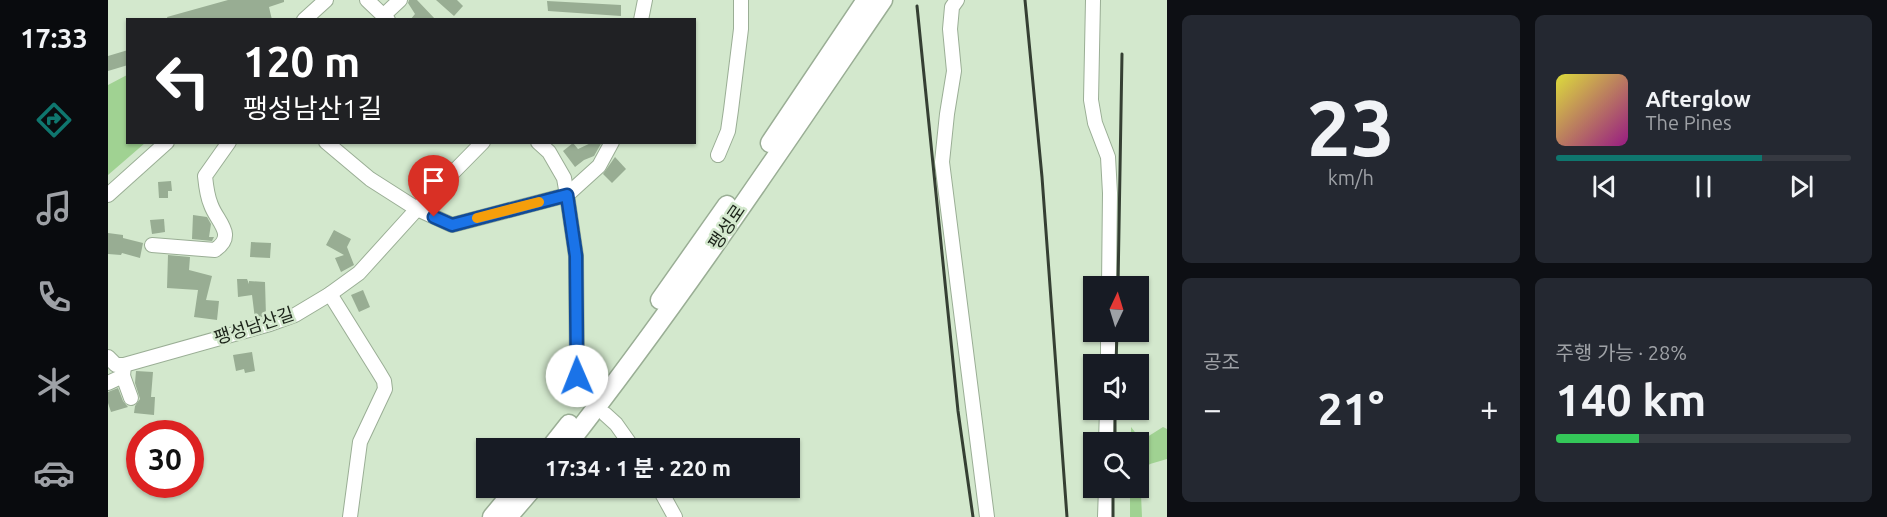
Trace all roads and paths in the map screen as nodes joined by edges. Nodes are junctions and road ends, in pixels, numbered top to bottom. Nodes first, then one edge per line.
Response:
1 (326, 0) edge
2 (368, 0) edge
3 (400, 0) edge
4 (645, 0) edge
5 (741, 0) edge
6 (866, 0) edge
7 (883, 0) edge
8 (957, 0) edge
9 (1093, 0) edge
10 (386, 17) edge
11 (306, 18) edge
12 (641, 18) edge
13 (165, 144) edge
14 (228, 144) edge
15 (328, 144) edge
16 (481, 144) edge
17 (540, 144) edge
18 (611, 144) edge
19 (718, 155) dead end
20 (108, 195) edge
21 (567, 195) junction
22 (417, 209) junction
23 (152, 245) dead end
24 (1109, 276) edge
25 (330, 294) junction
26 (108, 357) edge
27 (123, 370) junction
28 (108, 383) edge
29 (584, 388) dead end
30 (131, 398) dead end
31 (605, 414) dead end
32 (558, 438) edge
33 (574, 438) edge
34 (626, 438) edge
35 (508, 498) edge
36 (524, 498) edge
37 (665, 498) edge
38 (1106, 498) edge
39 (351, 517) edge
40 (492, 517) edge
41 (508, 517) edge
42 (675, 517) edge
43 (987, 517) edge
44 (1105, 517) edge

1 - 11 street
2 - 10 street
3 - 10 street
4 - 12 street
5 - 19 street
6 - 32 main road, 팽성로
7 - 33 main road, 팽성로
8 - 43 street
9 - 24 street
13 - 20 street
14 - 23 street
15 - 22 street
16 - 22 street, 팽성남산길
17 - 21 street
18 - 21 street
21 - 22 street
21 - 29 street
22 - 25 street, 팽성남산길
25 - 27 street, 팽성남산길
25 - 39 street
26 - 27 street
27 - 28 street, 팽성남산길
27 - 30 street
31 - 34 street
35 - 40 main road
36 - 41 main road
37 - 42 street
38 - 44 street

